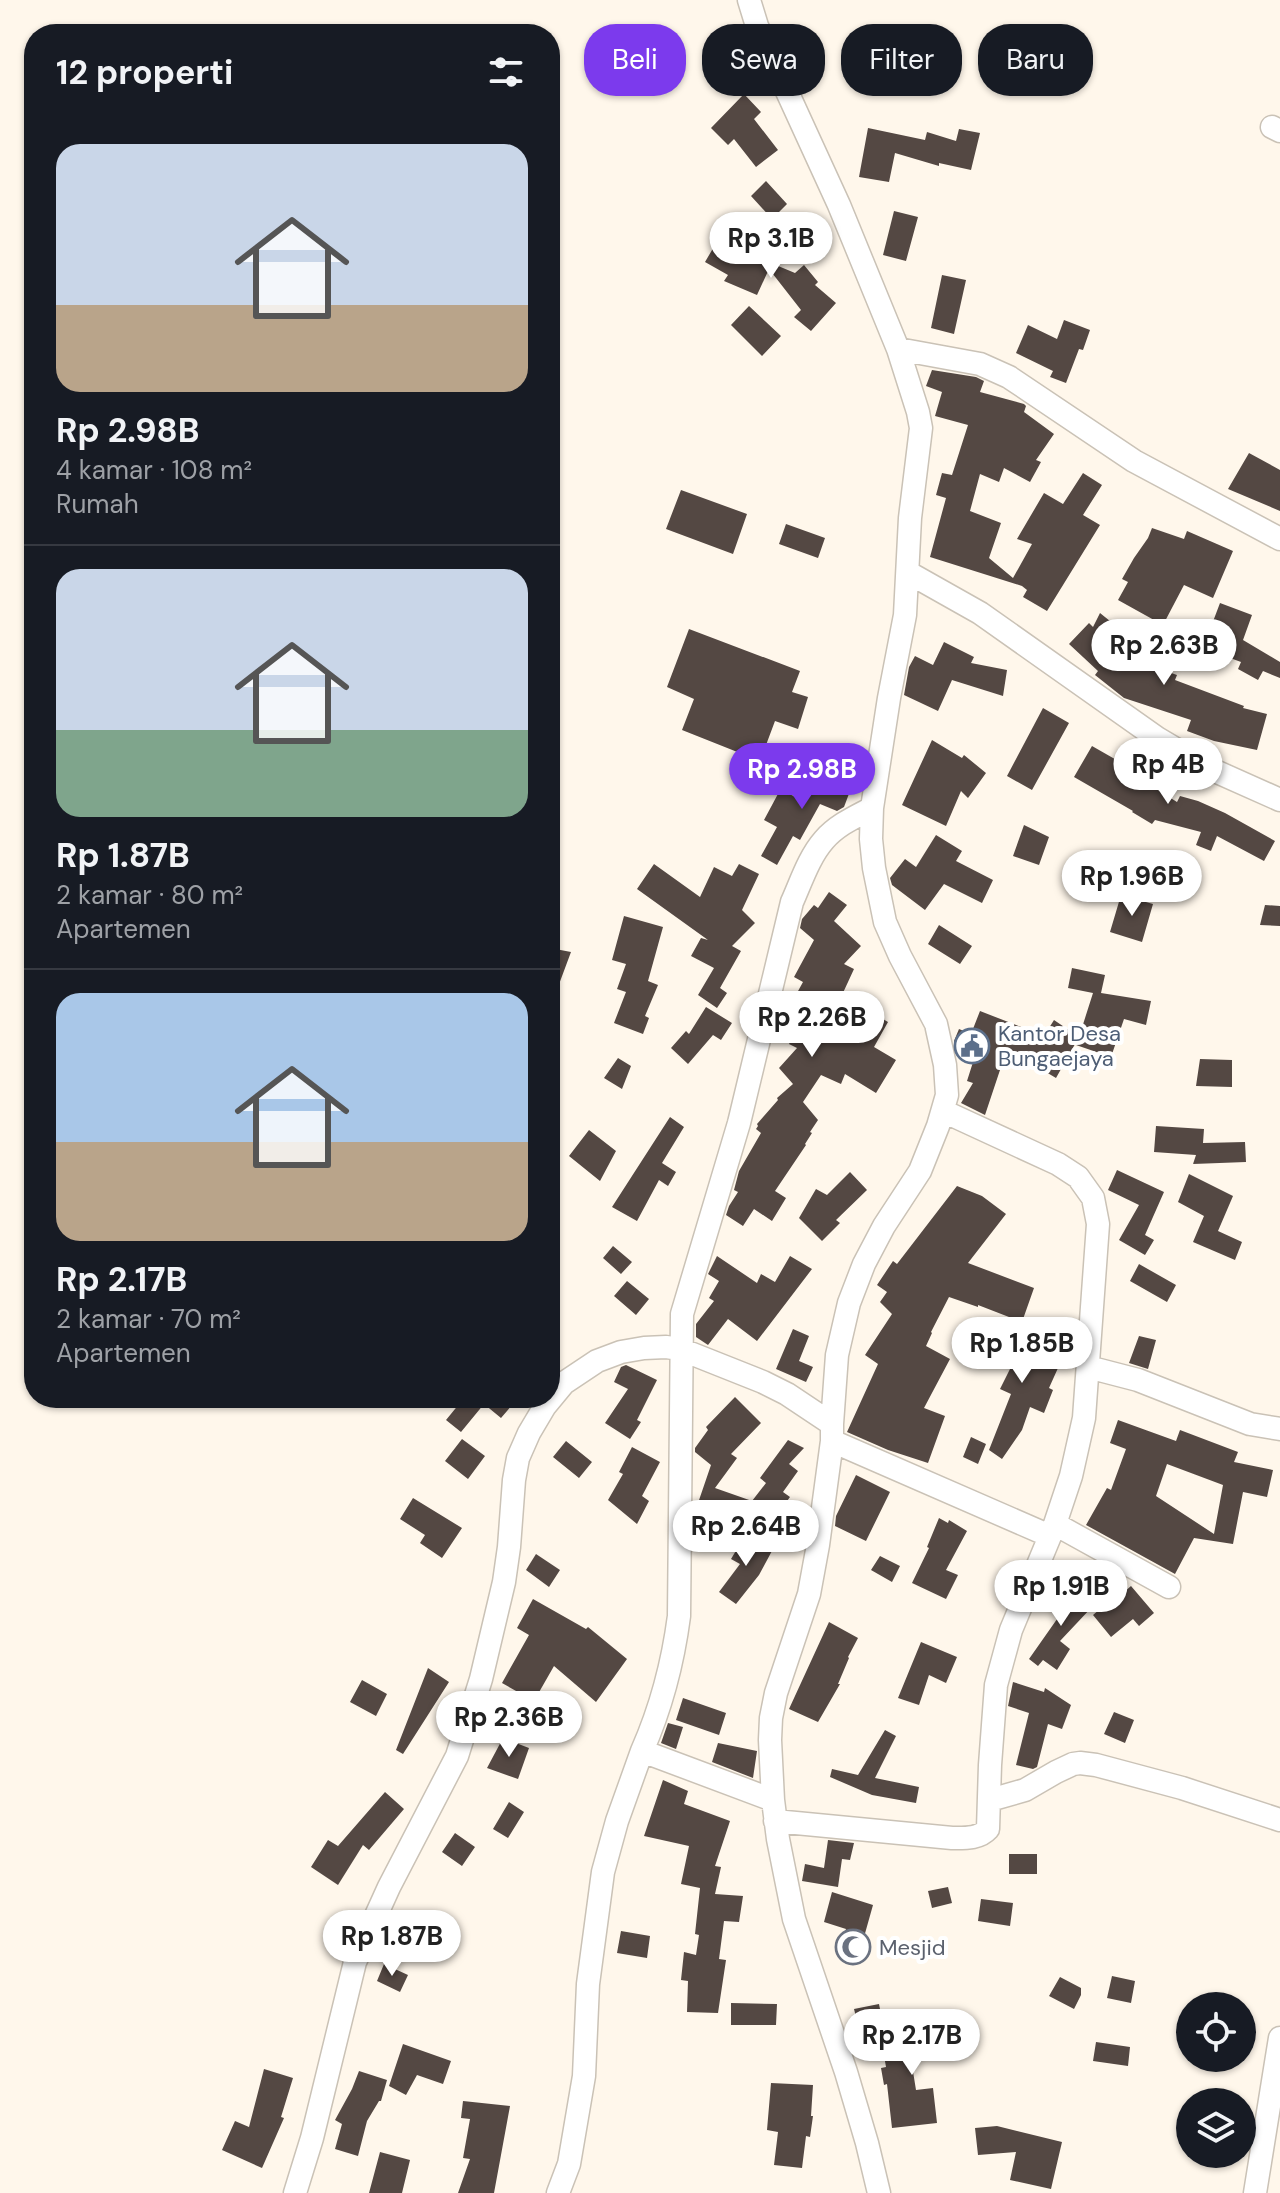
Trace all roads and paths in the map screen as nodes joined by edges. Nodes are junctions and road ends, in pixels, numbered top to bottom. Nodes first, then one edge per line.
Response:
1 (749, 0) edge
2 (898, 349) junction
3 (1280, 539) edge
4 (909, 573) junction
5 (946, 593) junction
6 (905, 615) junction
7 (1280, 800) edge
8 (872, 808) junction
9 (943, 1111) junction
10 (680, 1349) junction
11 (1088, 1367) junction
12 (560, 1388) edge
13 (544, 1408) edge
14 (1280, 1429) edge
15 (832, 1433) junction
16 (1053, 1530) junction
17 (1169, 1587) dead end
18 (642, 1751) junction
19 (990, 1800) junction
20 (774, 1810) junction
21 (1280, 1820) edge
22 (1280, 2038) edge
23 (295, 2193) edge
24 (558, 2193) edge
25 (879, 2193) edge
26 (1255, 2193) edge

1 - 2 street
2 - 3 street
2 - 4 street
4 - 5 street
4 - 6 street
5 - 6 street
5 - 7 street
6 - 8 street
8 - 9 street
8 - 10 street
9 - 11 street
9 - 15 street
10 - 12 street
10 - 15 street
10 - 18 street
11 - 14 street
11 - 16 street
13 - 23 street
15 - 16 street
15 - 20 street
16 - 17 street
16 - 19 street
18 - 20 street
18 - 24 street
19 - 20 street
19 - 21 street
20 - 25 street
22 - 26 street

